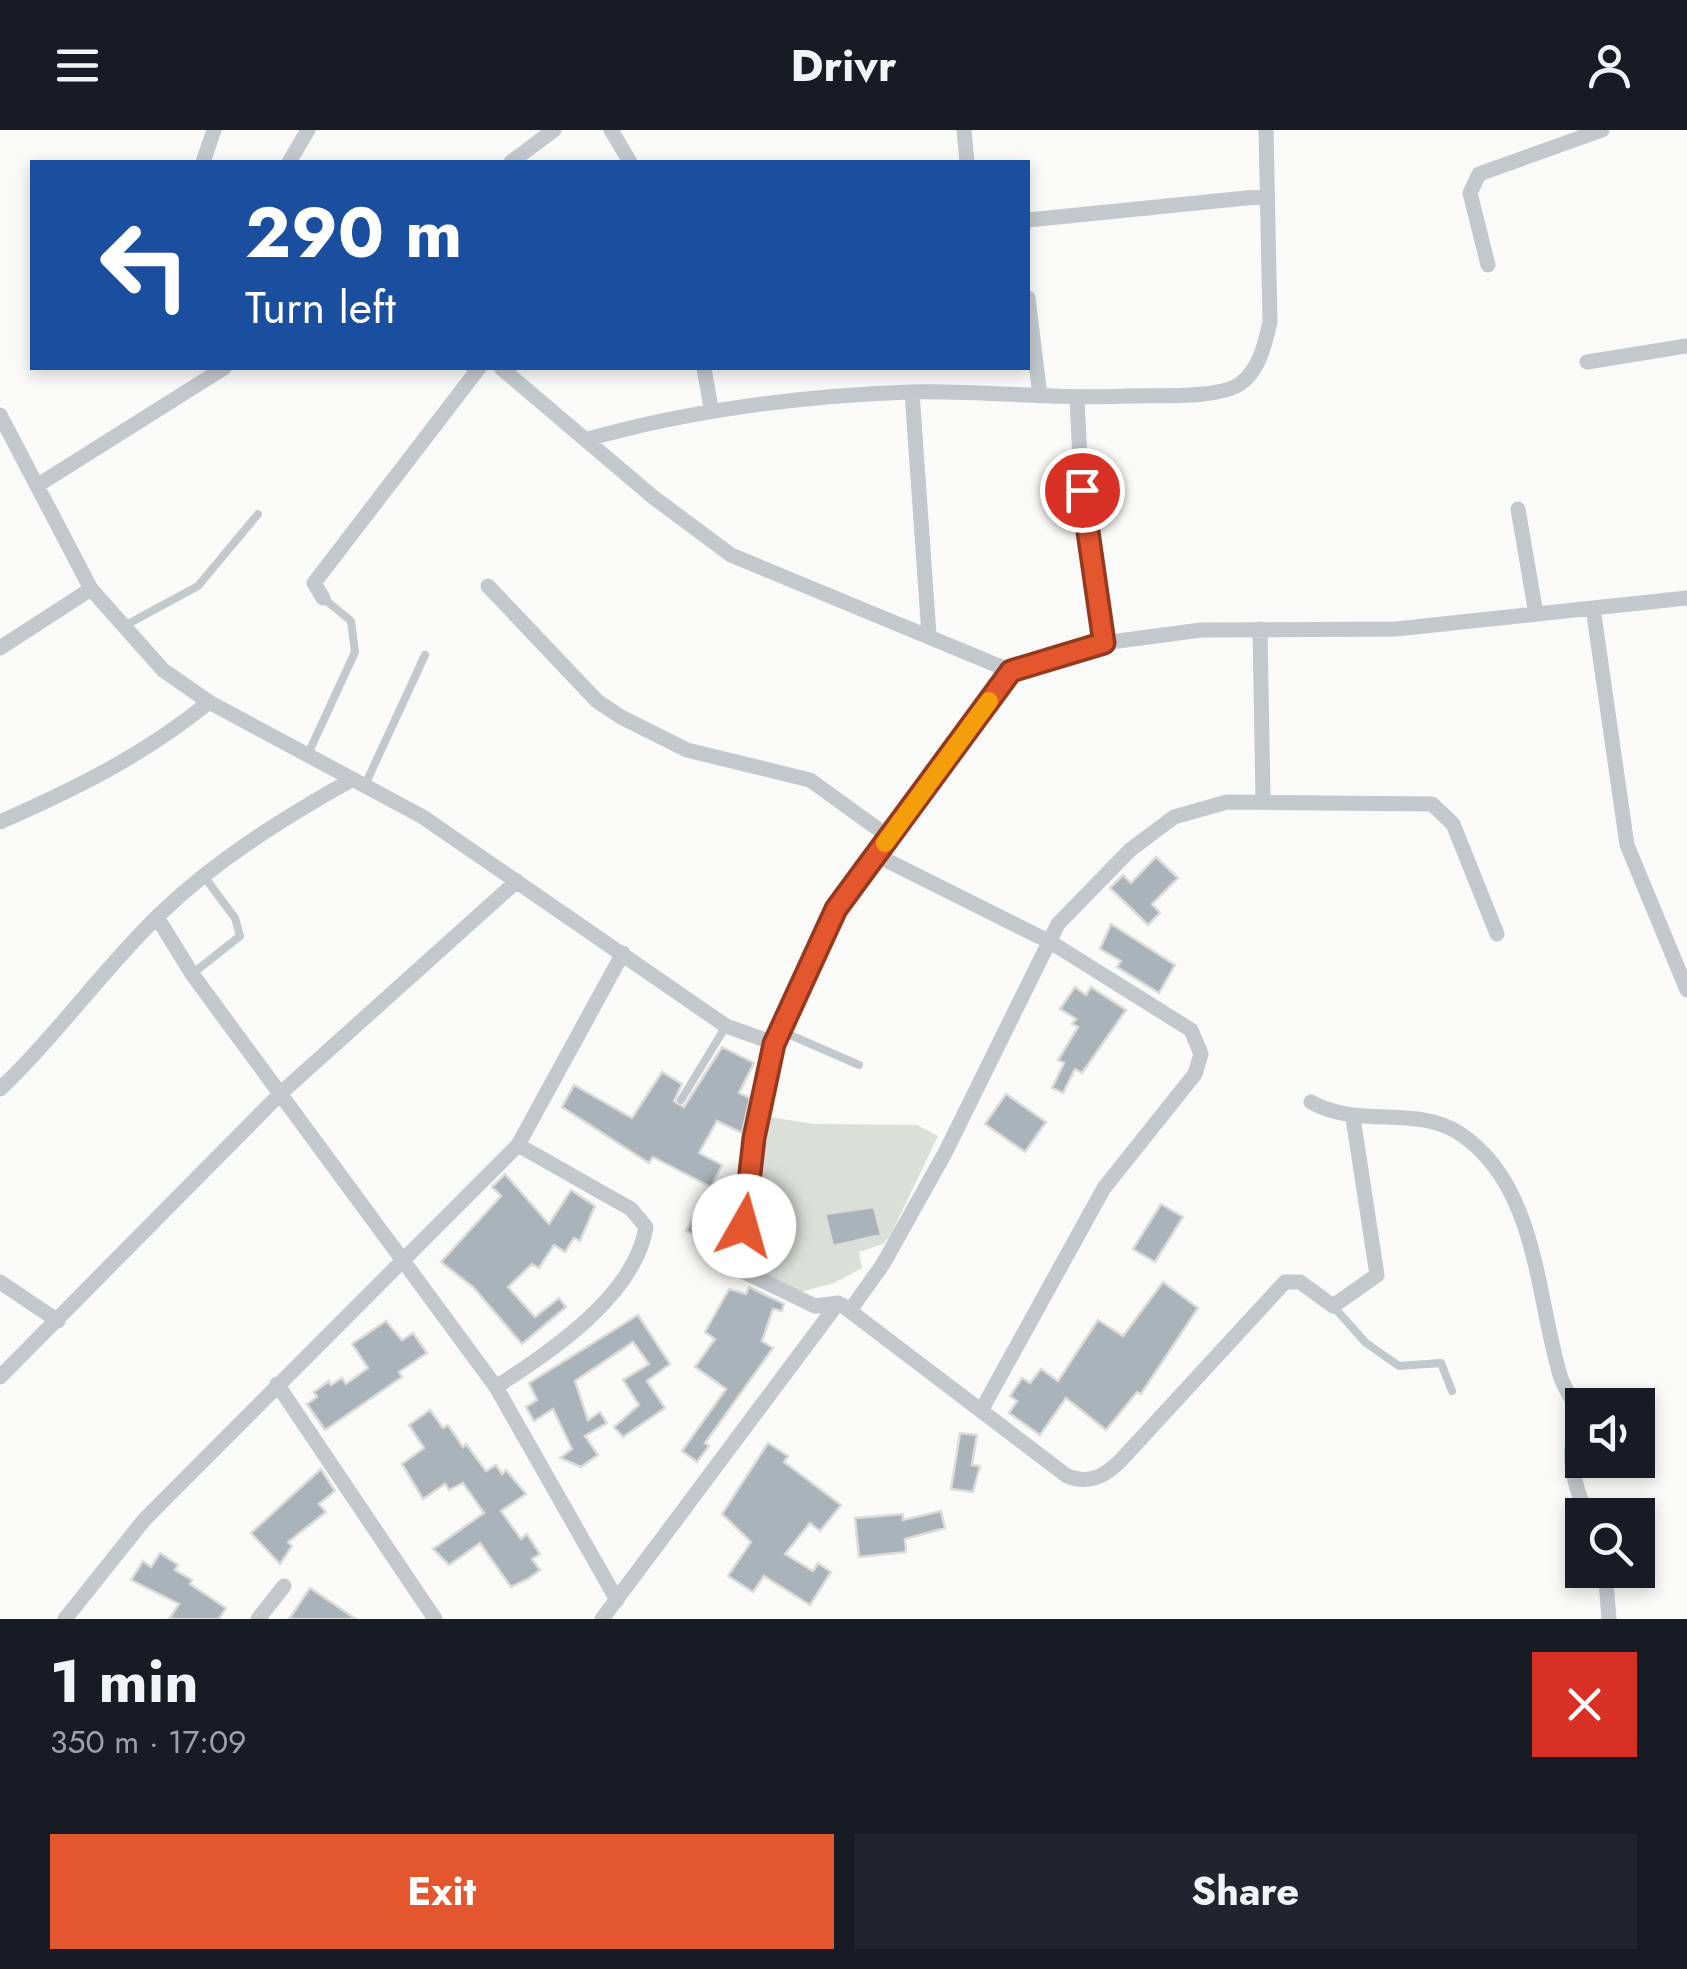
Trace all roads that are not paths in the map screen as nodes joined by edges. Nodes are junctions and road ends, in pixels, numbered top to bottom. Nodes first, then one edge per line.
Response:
1 (214, 130) edge
2 (308, 130) edge
3 (554, 130) edge
4 (611, 130) edge
5 (964, 130) edge
6 (1266, 130) edge
7 (1602, 130) edge
8 (203, 160) edge
9 (290, 160) edge
10 (514, 160) edge
11 (629, 160) edge
12 (967, 160) edge
13 (1266, 196) junction
14 (1030, 220) edge
15 (1488, 266) dead end
16 (1030, 314) edge
17 (1687, 346) edge
18 (1587, 362) dead end
19 (221, 370) edge
20 (477, 370) edge
21 (503, 370) edge
22 (704, 370) edge
23 (912, 392) junction
24 (1040, 396) junction
25 (1077, 399) junction
26 (711, 408) junction
27 (0, 415) edge
28 (588, 439) junction
29 (38, 485) junction
30 (1518, 509) dead end
31 (258, 514) dead end
32 (488, 586) dead end
33 (90, 589) junction
34 (323, 598) joint
35 (1687, 598) edge
36 (1592, 608) junction
37 (1536, 614) junction
38 (122, 627) junction
39 (1260, 629) junction
40 (929, 635) junction
41 (1104, 643) junction
42 (0, 648) edge
43 (425, 656) dead end
44 (1011, 671) junction
45 (210, 702) junction
46 (308, 754) junction
47 (359, 782) junction
48 (1263, 799) junction
49 (0, 822) edge
50 (889, 837) junction
51 (876, 855) junction
52 (203, 875) junction
53 (517, 881) junction
54 (157, 917) junction
55 (1497, 934) dead end
56 (1052, 944) junction
57 (623, 953) junction
58 (192, 974) junction
59 (1687, 990) edge
60 (726, 1026) junction
61 (776, 1036) junction
62 (859, 1065) dead end
63 (0, 1089) edge
64 (281, 1094) junction
65 (681, 1100) dead end
66 (1311, 1102) dead end
67 (1353, 1118) junction
68 (518, 1145) junction
69 (404, 1260) junction
70 (0, 1282) edge
71 (845, 1306) junction
72 (1333, 1306) junction
73 (58, 1321) junction
74 (0, 1377) edge
75 (277, 1384) junction
76 (496, 1387) junction
77 (1452, 1391) dead end
78 (982, 1409) junction
79 (1582, 1498) edge
80 (284, 1586) dead end
81 (1607, 1588) edge
82 (617, 1600) junction
83 (64, 1619) edge
84 (258, 1619) edge
85 (435, 1619) edge
86 (602, 1619) edge
87 (1610, 1619) edge

1 - 8 street
2 - 9 street
3 - 10 street
4 - 11 street
5 - 12 street
6 - 13 street
7 - 15 street
13 - 14 street
13 - 25 street
16 - 24 street
17 - 18 street
19 - 29 street
20 - 34 street
21 - 28 street
22 - 26 street
23 - 24 street
23 - 26 street
23 - 40 street
24 - 25 street
25 - 41 street
26 - 28 street
27 - 29 street
28 - 40 street
29 - 33 street
30 - 37 street
31 - 38 lane
32 - 50 street
33 - 38 street
33 - 42 street
34 - 46 lane
35 - 36 street
36 - 37 street
36 - 59 street
37 - 39 street
38 - 45 street
39 - 41 street
39 - 48 street
40 - 44 street
41 - 44 street
43 - 47 lane
44 - 50 street
45 - 46 street
45 - 49 street
46 - 47 street
47 - 52 street
47 - 53 street
48 - 55 street
48 - 56 street
50 - 51 street
51 - 56 street
51 - 61 street
52 - 54 street
52 - 58 lane
53 - 57 street
53 - 64 street
54 - 58 street
54 - 63 street
56 - 71 street
56 - 78 street
57 - 60 street
57 - 68 street
58 - 64 street
60 - 61 street
60 - 65 lane
61 - 62 lane
61 - 71 street
64 - 69 street
64 - 73 street
66 - 67 street
67 - 72 street
67 - 79 street
68 - 69 street
68 - 76 street
69 - 75 street
69 - 76 street
70 - 73 street
71 - 78 street
71 - 82 street
72 - 77 lane
72 - 78 street
73 - 74 street
75 - 83 street
75 - 85 street
76 - 82 street
80 - 84 street
81 - 87 street
82 - 86 street

